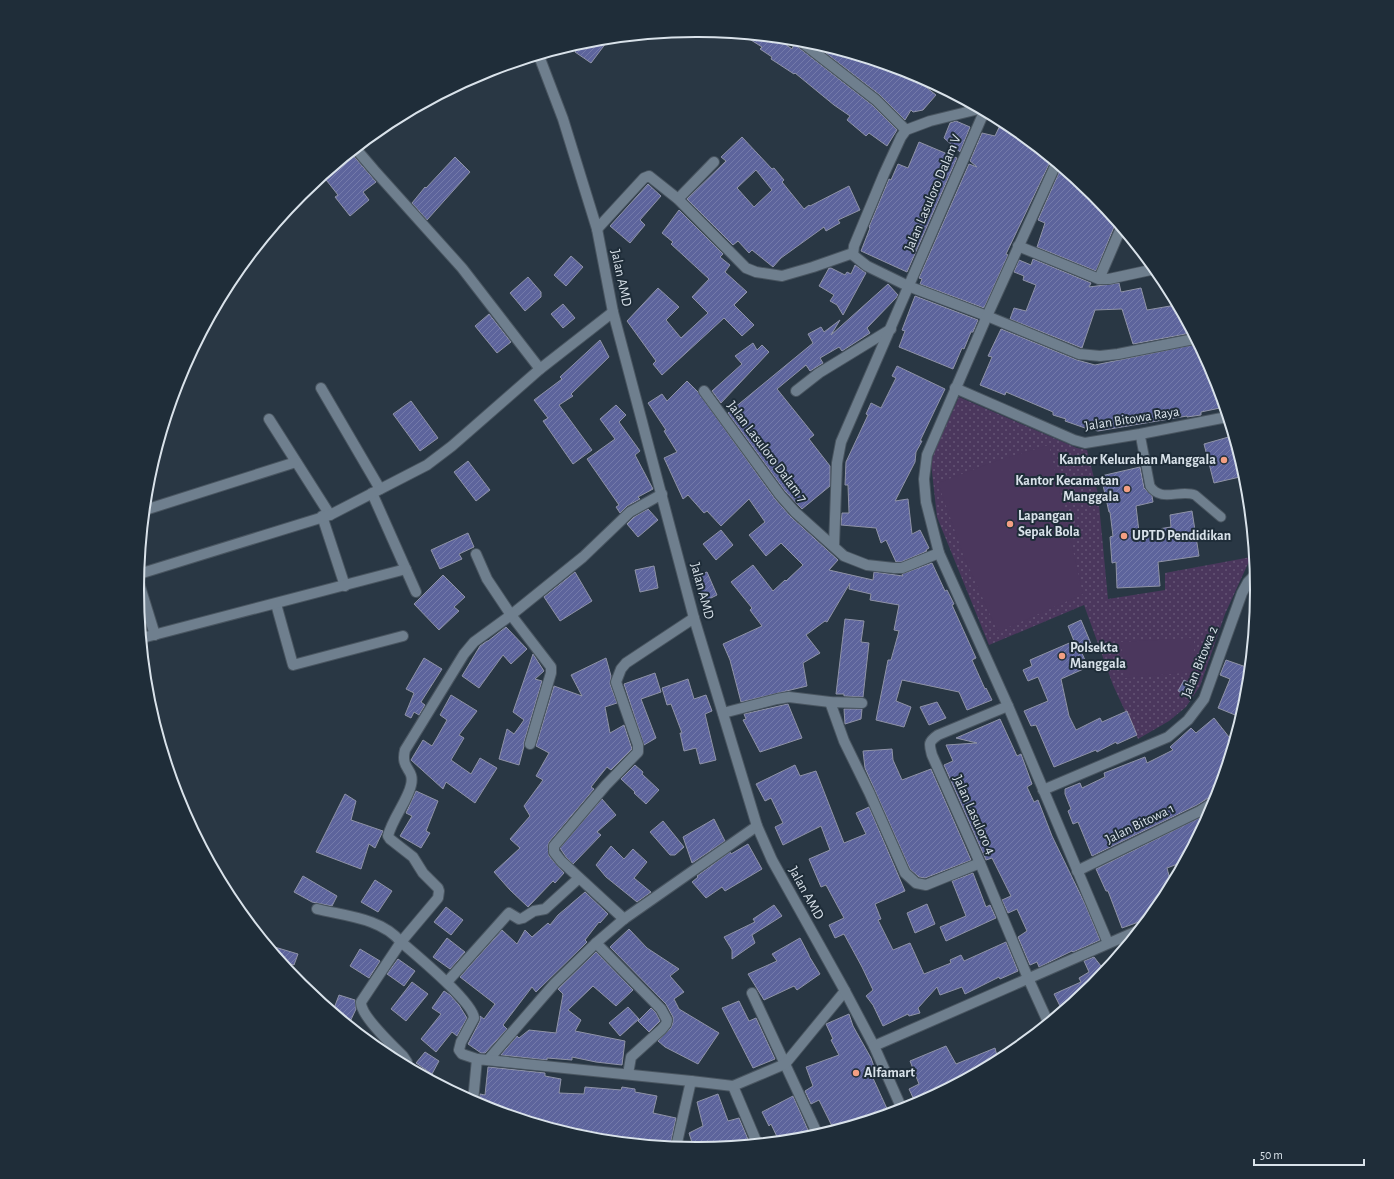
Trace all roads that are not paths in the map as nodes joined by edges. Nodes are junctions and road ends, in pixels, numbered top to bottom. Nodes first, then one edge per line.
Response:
1 (811, 49) edge
2 (540, 60) edge
3 (972, 111) edge
4 (982, 117) edge
5 (906, 130) junction
6 (359, 153) edge
7 (714, 162) dead end
8 (1054, 168) edge
9 (678, 199) junction
10 (596, 229) junction
11 (1119, 233) edge
12 (1018, 246) junction
13 (853, 253) junction
14 (1147, 270) edge
15 (1099, 279) junction
16 (908, 286) junction
17 (613, 312) junction
18 (987, 316) junction
19 (891, 328) junction
20 (1190, 340) edge
21 (540, 369) junction
22 (321, 388) dead end
23 (955, 388) junction
24 (704, 391) dead end
25 (796, 391) dead end
26 (1222, 418) edge
27 (269, 419) dead end
28 (1140, 434) junction
29 (296, 462) junction
30 (376, 491) junction
31 (662, 494) junction
32 (150, 508) edge
33 (326, 516) junction
34 (1221, 517) dead end
35 (834, 546) junction
36 (939, 553) junction
37 (476, 554) dead end
38 (406, 569) junction
39 (145, 572) edge
40 (1249, 581) edge
41 (345, 586) junction
42 (416, 592) dead end
43 (145, 601) edge
44 (276, 604) junction
45 (511, 615) junction
46 (694, 618) junction
47 (155, 635) junction
48 (403, 636) dead end
49 (147, 637) edge
50 (830, 702) junction
51 (862, 703) dead end
52 (1008, 706) junction
53 (723, 713) junction
54 (530, 744) dead end
55 (1043, 790) junction
56 (1204, 808) edge
57 (757, 826) junction
58 (980, 863) junction
59 (1077, 871) junction
60 (579, 878) junction
61 (317, 909) dead end
62 (624, 919) junction
63 (1128, 935) edge
64 (401, 942) junction
65 (596, 943) junction
66 (1108, 943) junction
67 (1028, 978) junction
68 (447, 982) junction
69 (845, 991) junction
70 (752, 993) dead end
71 (1046, 1017) edge
72 (874, 1046) junction
73 (404, 1058) edge
74 (478, 1059) junction
75 (488, 1060) junction
76 (786, 1064) junction
77 (628, 1074) junction
78 (691, 1081) junction
79 (733, 1086) junction
80 (474, 1094) edge
81 (899, 1103) edge
82 (815, 1129) edge
83 (755, 1139) edge
84 (677, 1141) edge

1 - 5 street
2 - 10 street, Jalan AMD
3 - 5 street
4 - 16 street, Jalan Lasuloro Dalam V
5 - 13 street
6 - 21 street
7 - 9 street
8 - 12 street
9 - 10 street
9 - 13 street
10 - 17 street, Jalan AMD
11 - 15 street
12 - 15 street
12 - 18 street
13 - 16 street
14 - 15 street
16 - 18 street
16 - 19 street, Jalan Lasuloro Dalam V
17 - 21 street
17 - 31 street, Jalan AMD
18 - 20 street
18 - 23 street
19 - 25 street
19 - 35 street, Jalan Lasuloro Dalam V
21 - 30 street
22 - 30 street
23 - 28 street, Jalan Bitowa Raya
23 - 36 street
24 - 35 street, Jalan Lasuloro Dalam 7
26 - 28 street, Jalan Bitowa Raya
27 - 29 street
28 - 34 lane
29 - 32 street
29 - 33 street
30 - 33 street
30 - 38 street
31 - 45 street
31 - 46 street, Jalan AMD
33 - 39 street
33 - 41 street
35 - 36 street, Jalan Lasuloro Dalam 7
36 - 52 street
37 - 45 street
38 - 41 street
38 - 42 street
40 - 55 street, Jalan Bitowa 2
41 - 44 street
43 - 47 street
44 - 47 street
44 - 48 street
45 - 54 street
45 - 64 street
46 - 53 street, Jalan AMD
46 - 60 street
47 - 49 street
50 - 51 street
50 - 53 street
50 - 58 street
52 - 55 street
52 - 58 street, Jalan Lasuloro 4
53 - 57 street, Jalan AMD
55 - 59 street
56 - 59 street, Jalan Bitowa 1
57 - 62 street
57 - 69 street, Jalan AMD
58 - 67 street, Jalan Lasuloro 4
59 - 66 street
60 - 62 street
60 - 68 street
61 - 64 street
62 - 65 street
63 - 66 street
64 - 68 street
64 - 73 street
65 - 75 street
65 - 77 street
66 - 67 street
67 - 71 street, Jalan Lasuloro 4
67 - 72 street
68 - 74 street
69 - 72 street, Jalan AMD
69 - 76 street
70 - 76 street
72 - 81 street, Jalan AMD
74 - 75 street
74 - 80 street
75 - 77 street
76 - 79 street
76 - 82 street
77 - 78 street
78 - 79 street
78 - 84 street
79 - 83 street

